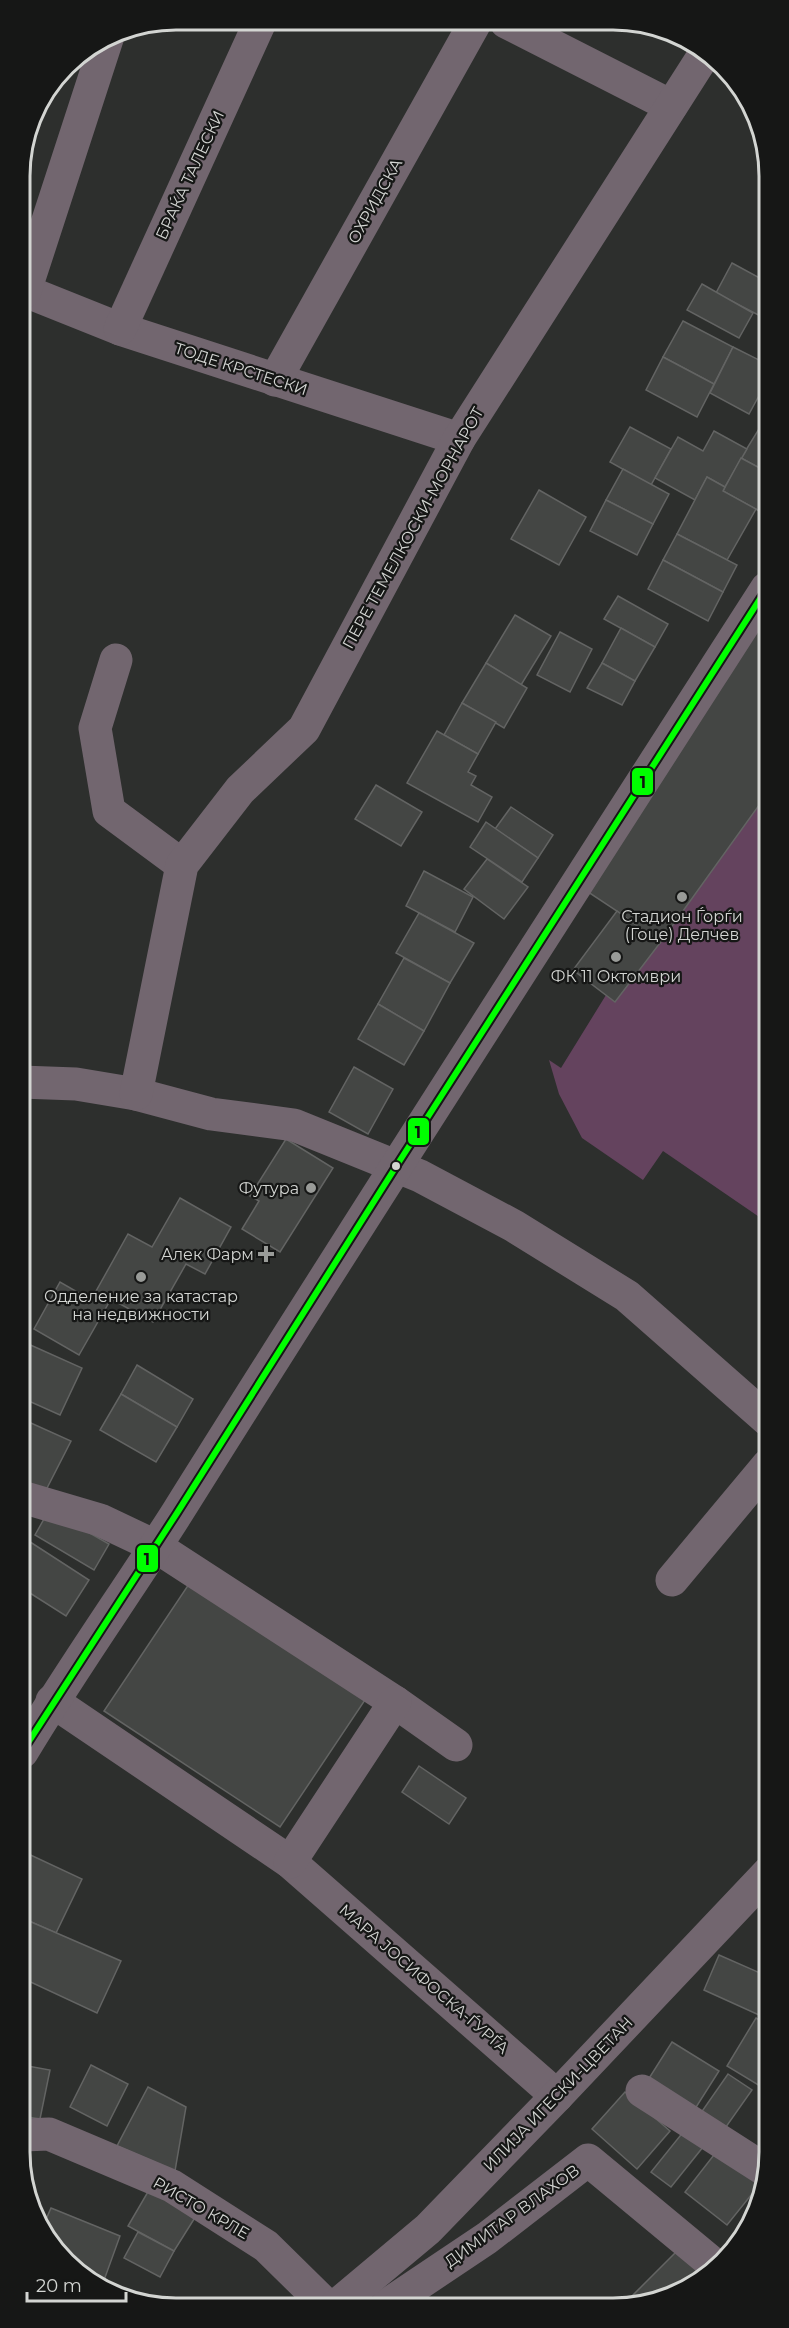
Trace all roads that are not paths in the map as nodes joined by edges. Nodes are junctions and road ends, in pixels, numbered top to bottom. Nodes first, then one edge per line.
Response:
1 (256, 30) edge
2 (471, 30) edge
3 (522, 30) edge
4 (103, 50) edge
5 (701, 59) edge
6 (671, 106) junction
7 (30, 269) edge
8 (30, 296) edge
9 (120, 329) junction
10 (275, 380) junction
11 (459, 439) junction
12 (759, 600) edge
13 (116, 660) dead end
14 (182, 865) junction
15 (30, 1082) edge
16 (136, 1094) junction
17 (395, 1165) junction
18 (759, 1412) edge
19 (759, 1476) edge
20 (30, 1499) edge
21 (155, 1546) junction
22 (672, 1580) dead end
23 (52, 1701) junction
24 (395, 1702) junction
25 (30, 1738) edge
26 (456, 1745) dead end
27 (290, 1862) junction
28 (759, 1883) edge
29 (642, 2091) dead end
30 (557, 2096) junction
31 (30, 2135) edge
32 (758, 2166) edge
33 (710, 2260) edge
34 (319, 2298) edge
35 (346, 2298) edge
36 (399, 2298) edge

1 - 9 street, БРАЌА ТАЛЕСКИ
2 - 10 street, ОХРИДСКА
3 - 6 street
4 - 7 street
5 - 6 street, ПЕРЕ ТЕМЕЛКОСКИ-МОРНАРОТ
6 - 11 street, ПЕРЕ ТЕМЕЛКОСКИ-МОРНАРОТ
8 - 9 street, ТОДЕ КРСТЕСКИ
9 - 10 street, ТОДЕ КРСТЕСКИ
10 - 11 street, ТОДЕ КРСТЕСКИ
11 - 14 street, ПЕРЕ ТЕМЕЛКОСКИ-МОРНАРОТ
12 - 17 street
13 - 14 street
14 - 16 street, ПЕРЕ ТЕМЕЛКОСКИ-МОРНАРОТ
15 - 16 street
16 - 17 street
17 - 18 street
17 - 21 street
19 - 22 street
20 - 21 street
21 - 23 street
21 - 24 street
23 - 25 street
23 - 27 street, МАРА ЈОСИФОСКА-ЃУРЃА
24 - 26 street
24 - 27 street
27 - 30 street, МАРА ЈОСИФОСКА-ЃУРЃА
28 - 30 street, ИЛИЈА ИГЕСКИ-ЦВЕТАН
29 - 32 street
30 - 35 street, ИЛИЈА ИГЕСКИ-ЦВЕТАН
31 - 34 street, РИСТО КРЛЕ
33 - 36 street, ДИМИТАР ВЛАХОВ

